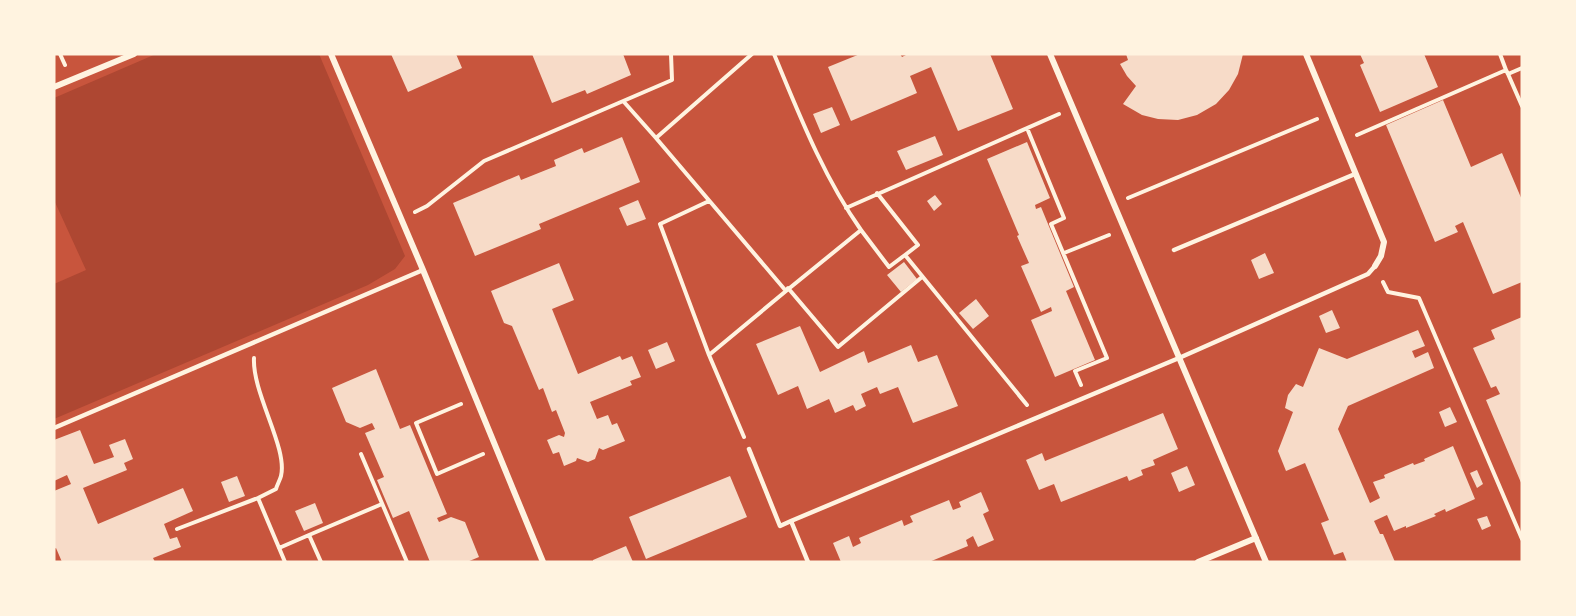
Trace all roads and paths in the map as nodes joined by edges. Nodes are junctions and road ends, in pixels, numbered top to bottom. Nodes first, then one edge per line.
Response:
1 (134, 54) edge
2 (331, 54) edge
3 (671, 54) edge
4 (752, 54) edge
5 (774, 54) edge
6 (1050, 54) edge
7 (1306, 54) edge
8 (1500, 54) edge
9 (1522, 68) edge
10 (1507, 72) junction
11 (54, 87) edge
12 (624, 102) junction
13 (1522, 106) edge
14 (1072, 108) junction
15 (1330, 114) junction
16 (1027, 128) junction
17 (656, 138) junction
18 (1342, 141) junction
19 (1355, 174) junction
20 (877, 194) junction
21 (710, 201) junction
22 (1113, 204) junction
23 (846, 208) junction
24 (401, 218) junction
25 (1124, 229) junction
26 (861, 230) junction
27 (1174, 250) dead end
28 (1064, 254) junction
29 (905, 255) junction
30 (1375, 266) junction
31 (423, 270) junction
32 (922, 277) junction
33 (787, 290) junction
34 (254, 343) junction
35 (709, 355) junction
36 (1179, 358) junction
37 (1086, 396) junction
38 (476, 398) junction
39 (1037, 417) junction
40 (54, 428) edge
41 (497, 449) junction
42 (749, 449) joint
43 (361, 454) dead end
44 (258, 498) junction
45 (382, 504) junction
46 (791, 521) junction
47 (177, 529) dead end
48 (309, 535) junction
49 (1256, 538) junction
50 (1522, 539) edge
51 (279, 548) junction
52 (285, 562) edge
53 (321, 562) edge
54 (406, 562) edge
55 (543, 562) edge
56 (808, 562) edge
57 (1198, 562) edge
58 (1266, 562) edge

1 - 11 street
2 - 24 street
3 - 12 path
4 - 17 path
5 - 23 path
6 - 14 street
7 - 15 street
8 - 10 path
9 - 10 path
10 - 13 path
10 - 18 path
12 - 17 path
12 - 24 path
14 - 16 path
14 - 22 street
15 - 18 street
15 - 22 path
16 - 20 path
16 - 28 path
17 - 21 path
18 - 19 street
19 - 27 lane
19 - 30 street
20 - 23 path
20 - 29 path
21 - 33 path
21 - 35 path
22 - 25 street
23 - 26 path
24 - 31 street
25 - 28 path
25 - 36 street
26 - 29 path
26 - 33 path
28 - 37 path
29 - 32 path
30 - 36 lane
30 - 50 path
31 - 34 lane
31 - 38 street
32 - 33 path
32 - 39 path
33 - 35 path
34 - 40 lane
34 - 44 path
35 - 42 path
36 - 37 lane
36 - 49 street
37 - 39 lane
38 - 41 street
38 - 41 path
39 - 46 lane
41 - 55 street
42 - 46 lane
43 - 45 path
44 - 47 path
44 - 51 path
45 - 48 path
45 - 54 path
46 - 56 lane
48 - 51 path
48 - 53 path
49 - 57 street
49 - 58 street
51 - 52 path

